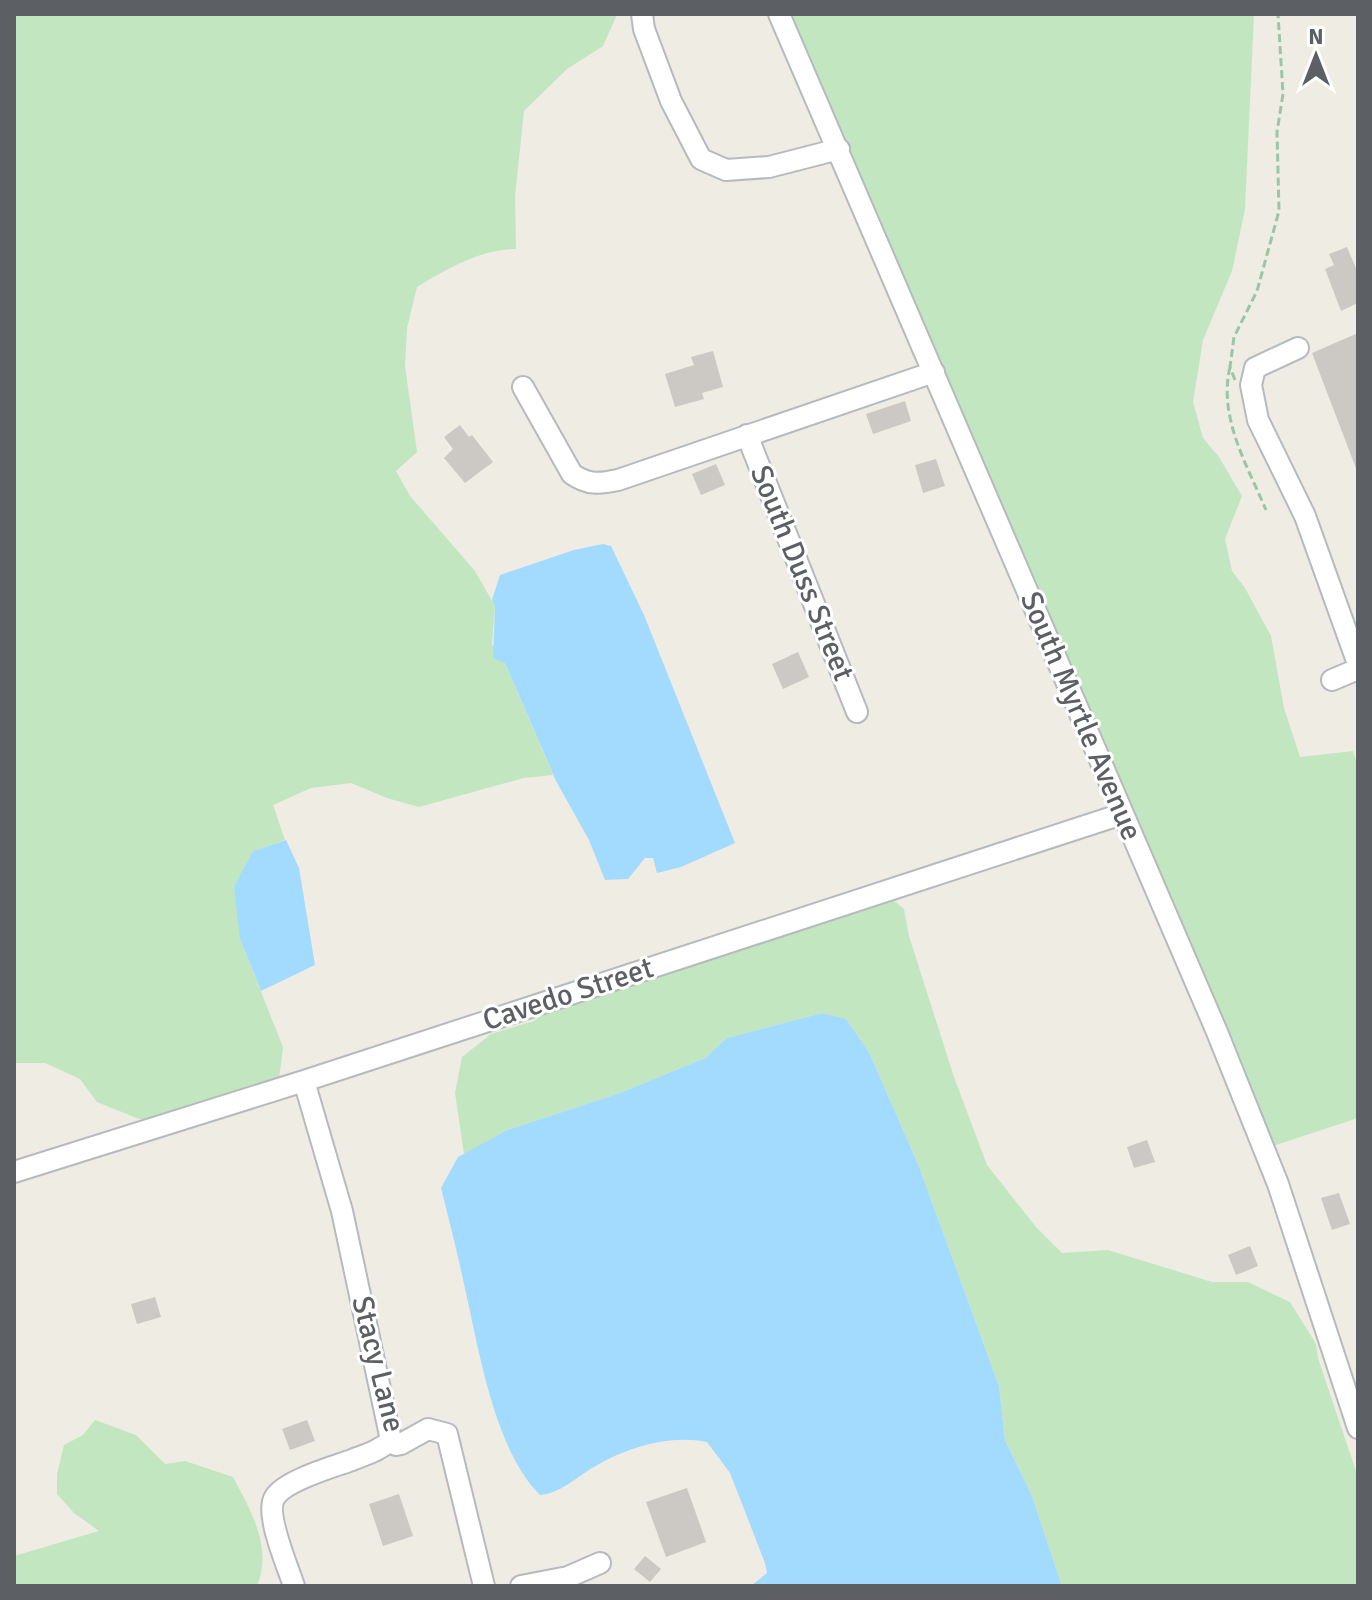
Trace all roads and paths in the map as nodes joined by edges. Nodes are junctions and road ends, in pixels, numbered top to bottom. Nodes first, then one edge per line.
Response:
1 (642, 14) edge
2 (779, 14) edge
3 (1278, 14) edge
4 (839, 149) junction
5 (1298, 348) dead end
6 (1230, 367) junction
7 (934, 372) junction
8 (1235, 381) dead end
9 (523, 387) dead end
10 (747, 435) junction
11 (1266, 510) dead end
12 (1358, 666) edge
13 (1332, 680) dead end
14 (857, 712) dead end
15 (1122, 814) junction
16 (304, 1081) junction
17 (14, 1172) edge
18 (1358, 1428) edge
19 (391, 1440) junction
20 (600, 1563) dead end
21 (294, 1586) edge
22 (484, 1586) edge
23 (521, 1586) edge

1 - 4 street
2 - 4 street, South Myrtle Avenue
3 - 6 path
4 - 7 street, South Myrtle Avenue
5 - 12 street
6 - 8 path
6 - 11 path
7 - 10 street
7 - 15 street, South Myrtle Avenue
9 - 10 street
10 - 14 street, South Duss Street
12 - 13 street
15 - 16 street, Cavedo Street
15 - 18 street, South Myrtle Avenue
16 - 17 street, Cavedo Street
16 - 19 street, Stacy Lane
19 - 21 street
19 - 22 street, Stacy Lane
20 - 23 street

